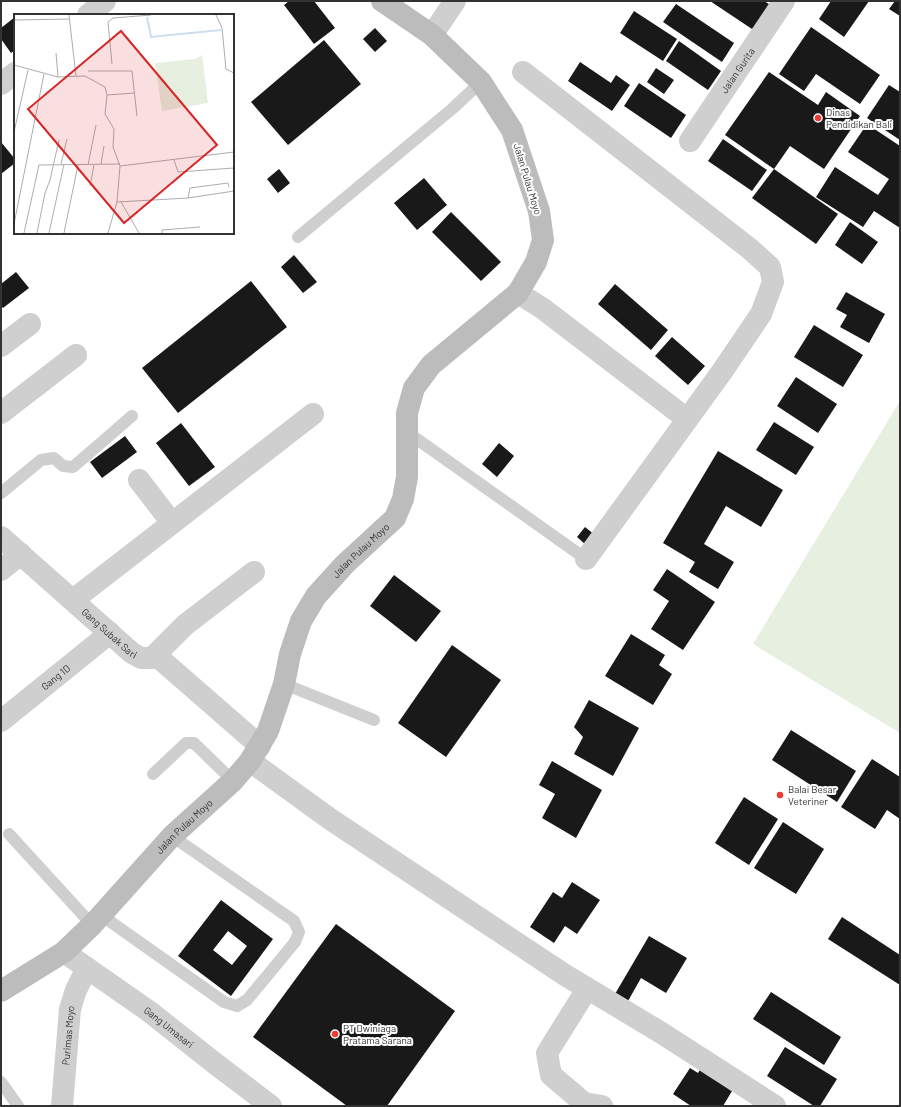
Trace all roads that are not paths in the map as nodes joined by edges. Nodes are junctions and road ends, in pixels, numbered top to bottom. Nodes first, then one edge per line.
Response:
1 (105, 1) edge
2 (382, 1) edge
3 (455, 1) edge
4 (784, 1) edge
5 (89, 14) edge
6 (432, 35) junction
7 (523, 72) dead end
8 (14, 74) edge
9 (481, 82) junction
10 (1, 84) edge
11 (690, 141) dead end
12 (298, 238) dead end
13 (518, 293) junction
14 (30, 324) dead end
15 (1, 346) edge
16 (76, 355) dead end
17 (1, 413) edge
18 (313, 414) dead end
19 (132, 416) dead end
20 (687, 419) junction
21 (407, 432) junction
22 (139, 480) dead end
23 (1, 493) edge
24 (172, 523) junction
25 (1, 537) edge
26 (21, 554) junction
27 (586, 559) joint
28 (1, 570) edge
29 (254, 572) dead end
30 (74, 600) junction
31 (110, 633) junction
32 (153, 657) junction
33 (284, 684) junction
34 (374, 720) dead end
35 (1, 721) edge
36 (249, 743) junction
37 (153, 774) dead end
38 (230, 778) junction
39 (9, 834) dead end
40 (172, 836) junction
41 (97, 920) junction
42 (64, 952) junction
43 (86, 968) junction
44 (586, 989) junction
45 (1, 992) edge
46 (1, 1082) edge
47 (18, 1106) edge
48 (62, 1106) edge
49 (271, 1106) edge
50 (602, 1106) edge
51 (775, 1106) edge

1 - 5 street
2 - 6 street, Jalan Pulau Moyo
3 - 6 street
4 - 11 street, Jalan Gurita
6 - 9 street, Jalan Pulau Moyo
7 - 20 street
8 - 10 street
9 - 12 lane
9 - 13 street, Jalan Pulau Moyo
13 - 20 street
13 - 21 street, Jalan Pulau Moyo
14 - 15 street
16 - 17 street
18 - 24 street
19 - 23 lane
20 - 27 street
21 - 27 lane
21 - 33 street, Jalan Pulau Moyo
22 - 24 street
24 - 30 street
25 - 26 street, Gang Subak Sari
26 - 28 street
26 - 30 street, Gang Subak Sari
29 - 32 street
30 - 31 street, Gang Subak Sari
31 - 32 street, Gang Subak Sari
31 - 35 street, Gang 1D
32 - 36 street, Gang Subak Sari
33 - 34 lane
33 - 36 street, Jalan Pulau Moyo
36 - 38 street, Jalan Pulau Moyo
36 - 44 street, Gang Subak Sari
37 - 38 lane
38 - 40 street, Jalan Pulau Moyo
39 - 41 lane
40 - 41 street, Jalan Pulau Moyo
40 - 41 lane
41 - 42 street, Jalan Pulau Moyo
42 - 43 street, Gang Umasari
42 - 45 street, Jalan Pulau Moyo
43 - 48 street, Purimas Moyo
43 - 49 street, Gang Umasari
44 - 50 street
44 - 51 street, Gang Subak Sari
46 - 47 lane

